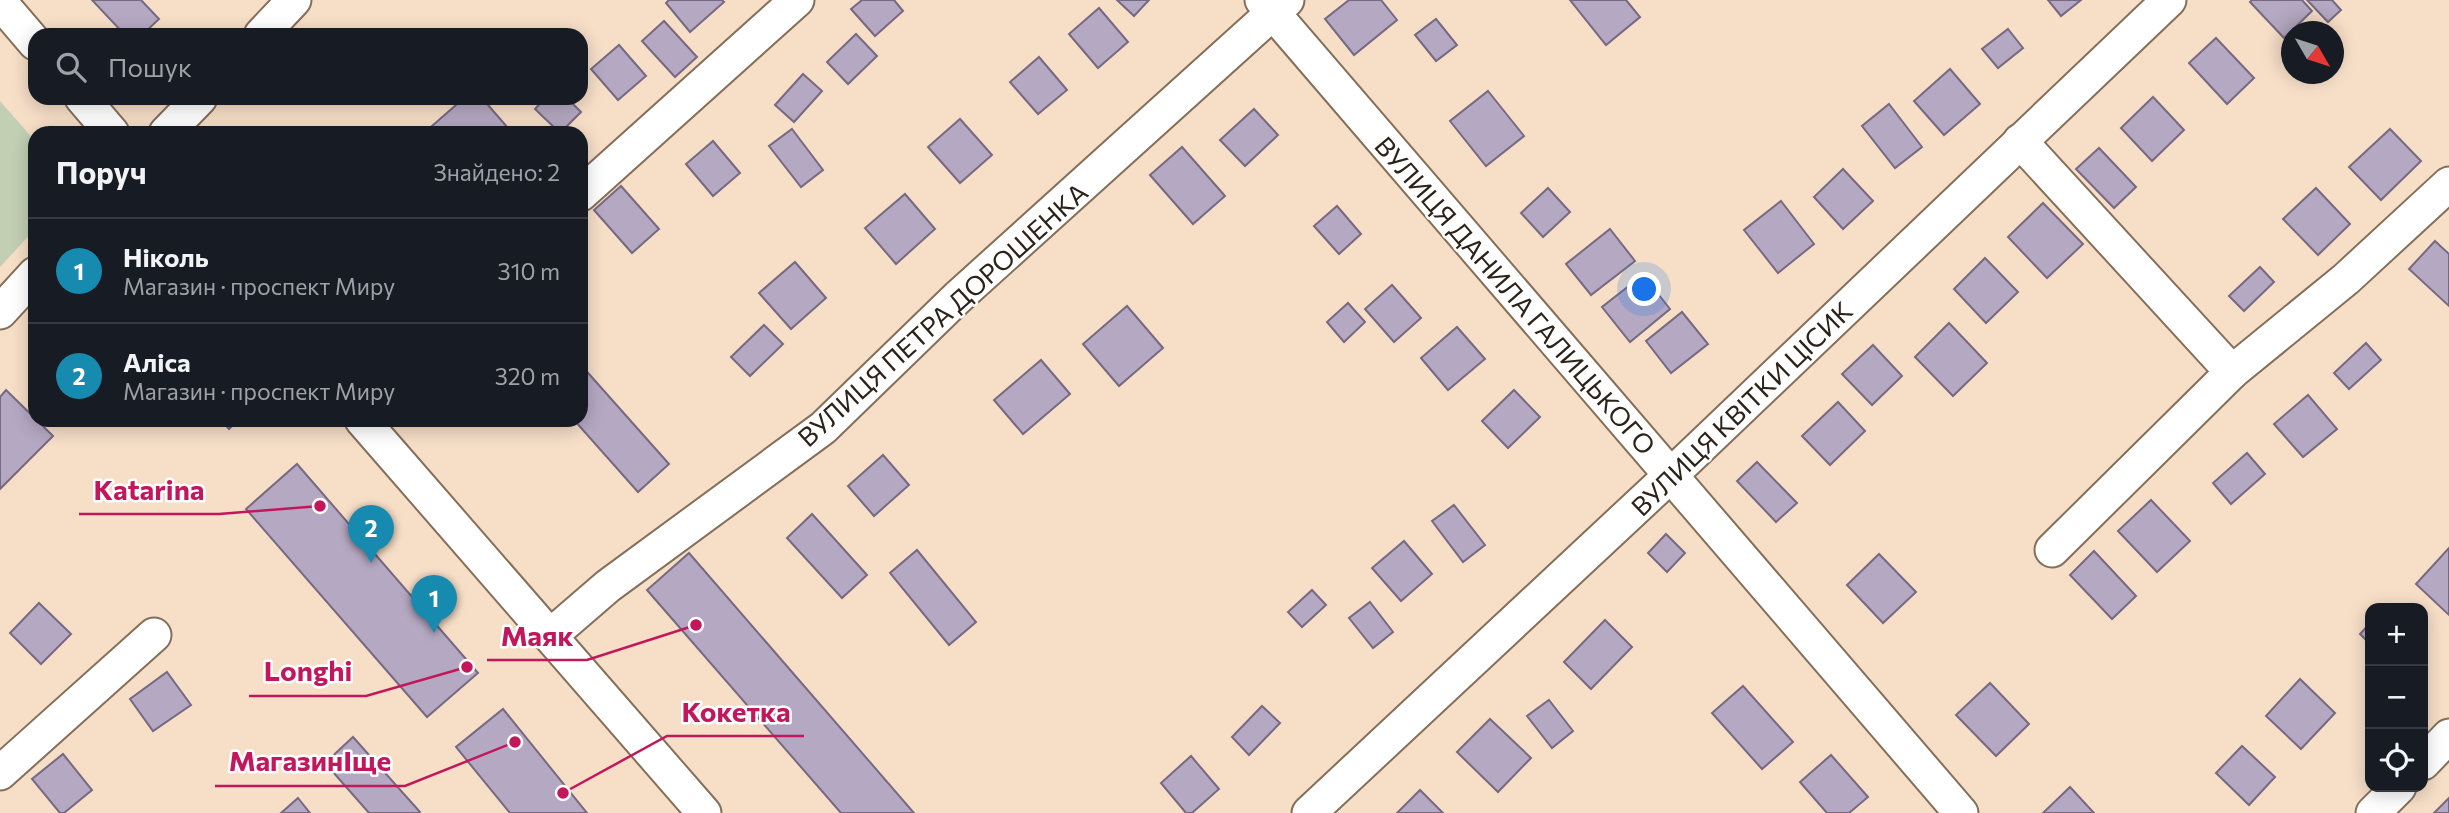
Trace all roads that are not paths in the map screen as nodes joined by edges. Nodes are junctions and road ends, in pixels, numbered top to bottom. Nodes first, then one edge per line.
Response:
1 (295, 0) edge
2 (797, 0) edge
3 (2169, 0) edge
4 (0, 2) edge
5 (1274, 4) edge
6 (268, 28) edge
7 (28, 35) edge
8 (88, 105) edge
9 (193, 105) edge
10 (106, 126) edge
11 (173, 126) edge
12 (2020, 141) junction
13 (2449, 184) edge
14 (588, 188) edge
15 (28, 282) edge
16 (0, 312) edge
17 (2232, 372) junction
18 (368, 427) edge
19 (1671, 475) junction
20 (2052, 550) dead end
21 (155, 635) dead end
22 (550, 636) junction
23 (2449, 736) edge
24 (2428, 758) edge
25 (0, 773) edge
26 (2394, 792) edge
27 (704, 813) edge
28 (1309, 813) edge
29 (1961, 813) edge
30 (2373, 813) edge

1 - 6 street
2 - 14 street
3 - 12 street, ВУЛИЦЯ КВІТКИ ЦІСИК
4 - 7 street
5 - 19 street, ВУЛИЦЯ ДАНИЛА ГАЛИЦЬКОГО
5 - 22 street, ВУЛИЦЯ ПЕТРА ДОРОШЕНКА
8 - 10 street
9 - 11 street
12 - 17 street
12 - 19 street, ВУЛИЦЯ КВІТКИ ЦІСИК
13 - 17 street
15 - 16 street
17 - 20 street
18 - 22 street
19 - 28 street, ВУЛИЦЯ КВІТКИ ЦІСИК
19 - 29 street, ВУЛИЦЯ ДАНИЛА ГАЛИЦЬКОГО
21 - 25 street
22 - 27 street
23 - 24 street
26 - 30 street

